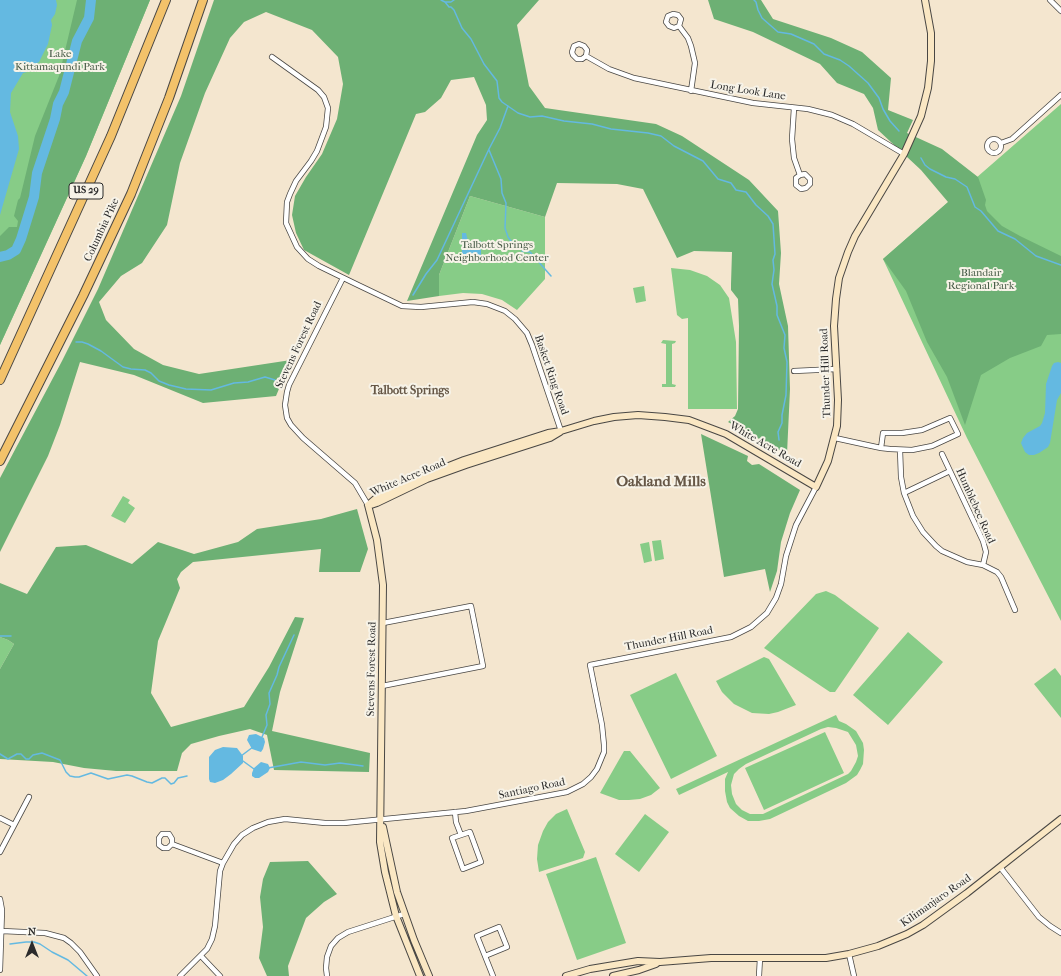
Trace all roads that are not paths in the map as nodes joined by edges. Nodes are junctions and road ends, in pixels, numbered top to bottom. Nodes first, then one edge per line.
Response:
1 (166, 0) edge
2 (203, 0) edge
3 (926, 0) edge
4 (1050, 0) edge
5 (1061, 11) edge
6 (679, 26) dead end
7 (272, 56) dead end
8 (586, 56) dead end
9 (691, 91) junction
10 (1061, 95) edge
11 (794, 108) junction
12 (1001, 143) dead end
13 (904, 154) junction
14 (800, 175) dead end
15 (343, 278) junction
16 (837, 369) junction
17 (794, 371) dead end
18 (0, 380) edge
19 (561, 431) junction
20 (835, 438) junction
21 (881, 448) junction
22 (900, 450) junction
23 (942, 454) dead end
24 (0, 460) edge
25 (950, 472) junction
26 (816, 487) junction
27 (904, 493) junction
28 (368, 505) junction
29 (983, 565) junction
30 (1015, 610) dead end
31 (383, 623) junction
32 (590, 665) joint
33 (382, 686) junction
34 (29, 797) dead end
35 (454, 812) junction
36 (0, 818) edge
37 (381, 819) junction
38 (1061, 819) edge
39 (14, 825) junction
40 (461, 835) junction
41 (172, 844) dead end
42 (0, 852) edge
43 (223, 863) junction
44 (1000, 867) junction
45 (0, 899) edge
46 (404, 914) junction
47 (396, 916) junction
48 (2, 931) junction
49 (1061, 933) edge
50 (849, 954) junction
51 (201, 956) junction
52 (485, 956) junction
53 (760, 958) junction
54 (660, 962) junction
55 (0, 970) edge
56 (97, 976) edge
57 (180, 976) edge
58 (220, 976) edge
59 (327, 976) edge
60 (420, 976) edge
61 (429, 976) edge
62 (493, 976) edge
63 (566, 976) edge
64 (614, 976) edge
65 (759, 976) edge
66 (854, 976) edge

1 - 18 highway, US 29
2 - 24 highway, Columbia Pike
3 - 13 street, Thunder Hill Road
4 - 5 street
6 - 9 street
7 - 15 street
8 - 9 street, Long Look Lane
9 - 11 street, Long Look Lane
10 - 12 street
11 - 13 street, Long Look Lane
11 - 14 street
13 - 16 street, Thunder Hill Road
15 - 19 street, Basket Ring Road
15 - 28 street, Stevens Forest Road
16 - 17 street
16 - 20 street, Thunder Hill Road
19 - 26 street, White Acre Road
19 - 28 street, White Acre Road
20 - 21 street
20 - 26 street, Thunder Hill Road
21 - 22 street
21 - 22 street
22 - 27 street
23 - 25 street, Humblebee Road
25 - 27 street
25 - 29 street, Humblebee Road
26 - 32 street, Thunder Hill Road
27 - 29 street
28 - 31 street, Stevens Forest Road
29 - 30 street
31 - 33 street, Stevens Forest Road
31 - 33 street
32 - 35 street, Santiago Road
33 - 37 street, Stevens Forest Road
34 - 39 street
35 - 37 street, Santiago Road
35 - 40 street
36 - 39 street
37 - 43 street, Santiago Road
37 - 46 street, Stevens Forest Road
37 - 47 street, Stevens Forest Road
38 - 44 street, Kilimanjaro Road
39 - 42 street
40 - 40 street
41 - 43 street
43 - 51 street, Santiago Road
44 - 49 street
44 - 50 street, Kilimanjaro Road
45 - 48 street
46 - 47 street
46 - 61 street, Stevens Forest Road
47 - 59 street
47 - 60 street, Stevens Forest Road
48 - 55 street
48 - 56 street
50 - 53 street, Kilimanjaro Road
50 - 66 street
51 - 57 street, Santiago Road
51 - 58 street
52 - 52 street
52 - 62 street
53 - 54 street, Kilimanjaro Road
53 - 65 street
54 - 63 street, Kilimanjaro Road
54 - 64 street, Kilimanjaro Road

